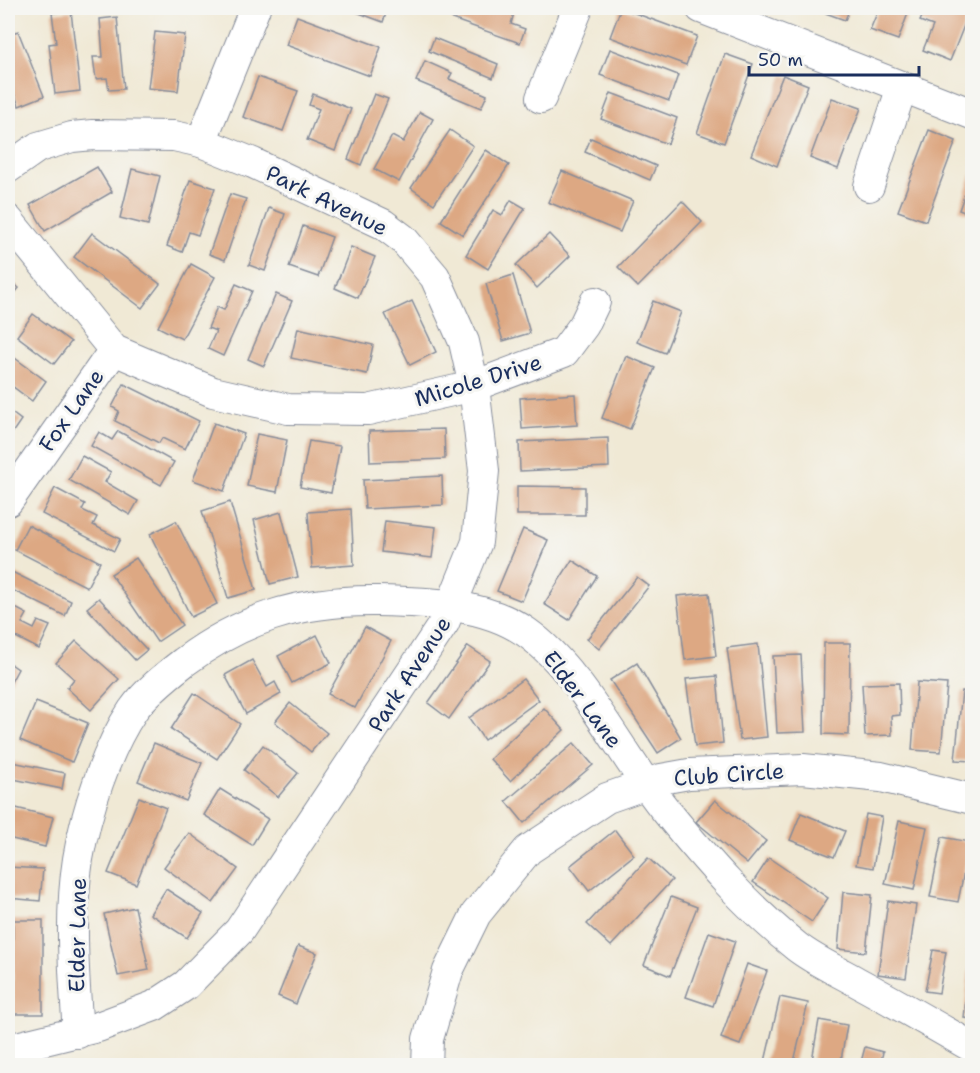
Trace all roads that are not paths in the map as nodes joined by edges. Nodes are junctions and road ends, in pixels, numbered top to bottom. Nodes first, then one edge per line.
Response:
1 (255, 8) edge
2 (578, 8) edge
3 (701, 8) edge
4 (902, 87) junction
5 (541, 98) dead end
6 (972, 114) edge
7 (201, 142) junction
8 (8, 168) edge
9 (869, 186) dead end
10 (8, 220) edge
11 (595, 302) dead end
12 (114, 350) junction
13 (474, 386) junction
14 (8, 501) edge
15 (452, 606) junction
16 (645, 784) junction
17 (972, 799) edge
18 (78, 1033) junction
19 (972, 1047) edge
20 (8, 1049) edge
21 (427, 1065) edge

1 - 7 street
2 - 5 street
3 - 4 street
4 - 6 street
4 - 9 street
7 - 8 street, Park Avenue
7 - 13 street, Park Avenue
10 - 12 street, Micole Drive
11 - 13 street, Micole Drive
12 - 13 street, Micole Drive
12 - 14 street, Fox Lane
13 - 15 street, Park Avenue
15 - 16 street, Elder Lane
15 - 18 street, Park Avenue
15 - 18 street, Elder Lane
16 - 17 street, Club Circle
16 - 19 street, Elder Lane
16 - 21 street, Club Circle
18 - 20 street, Park Avenue

